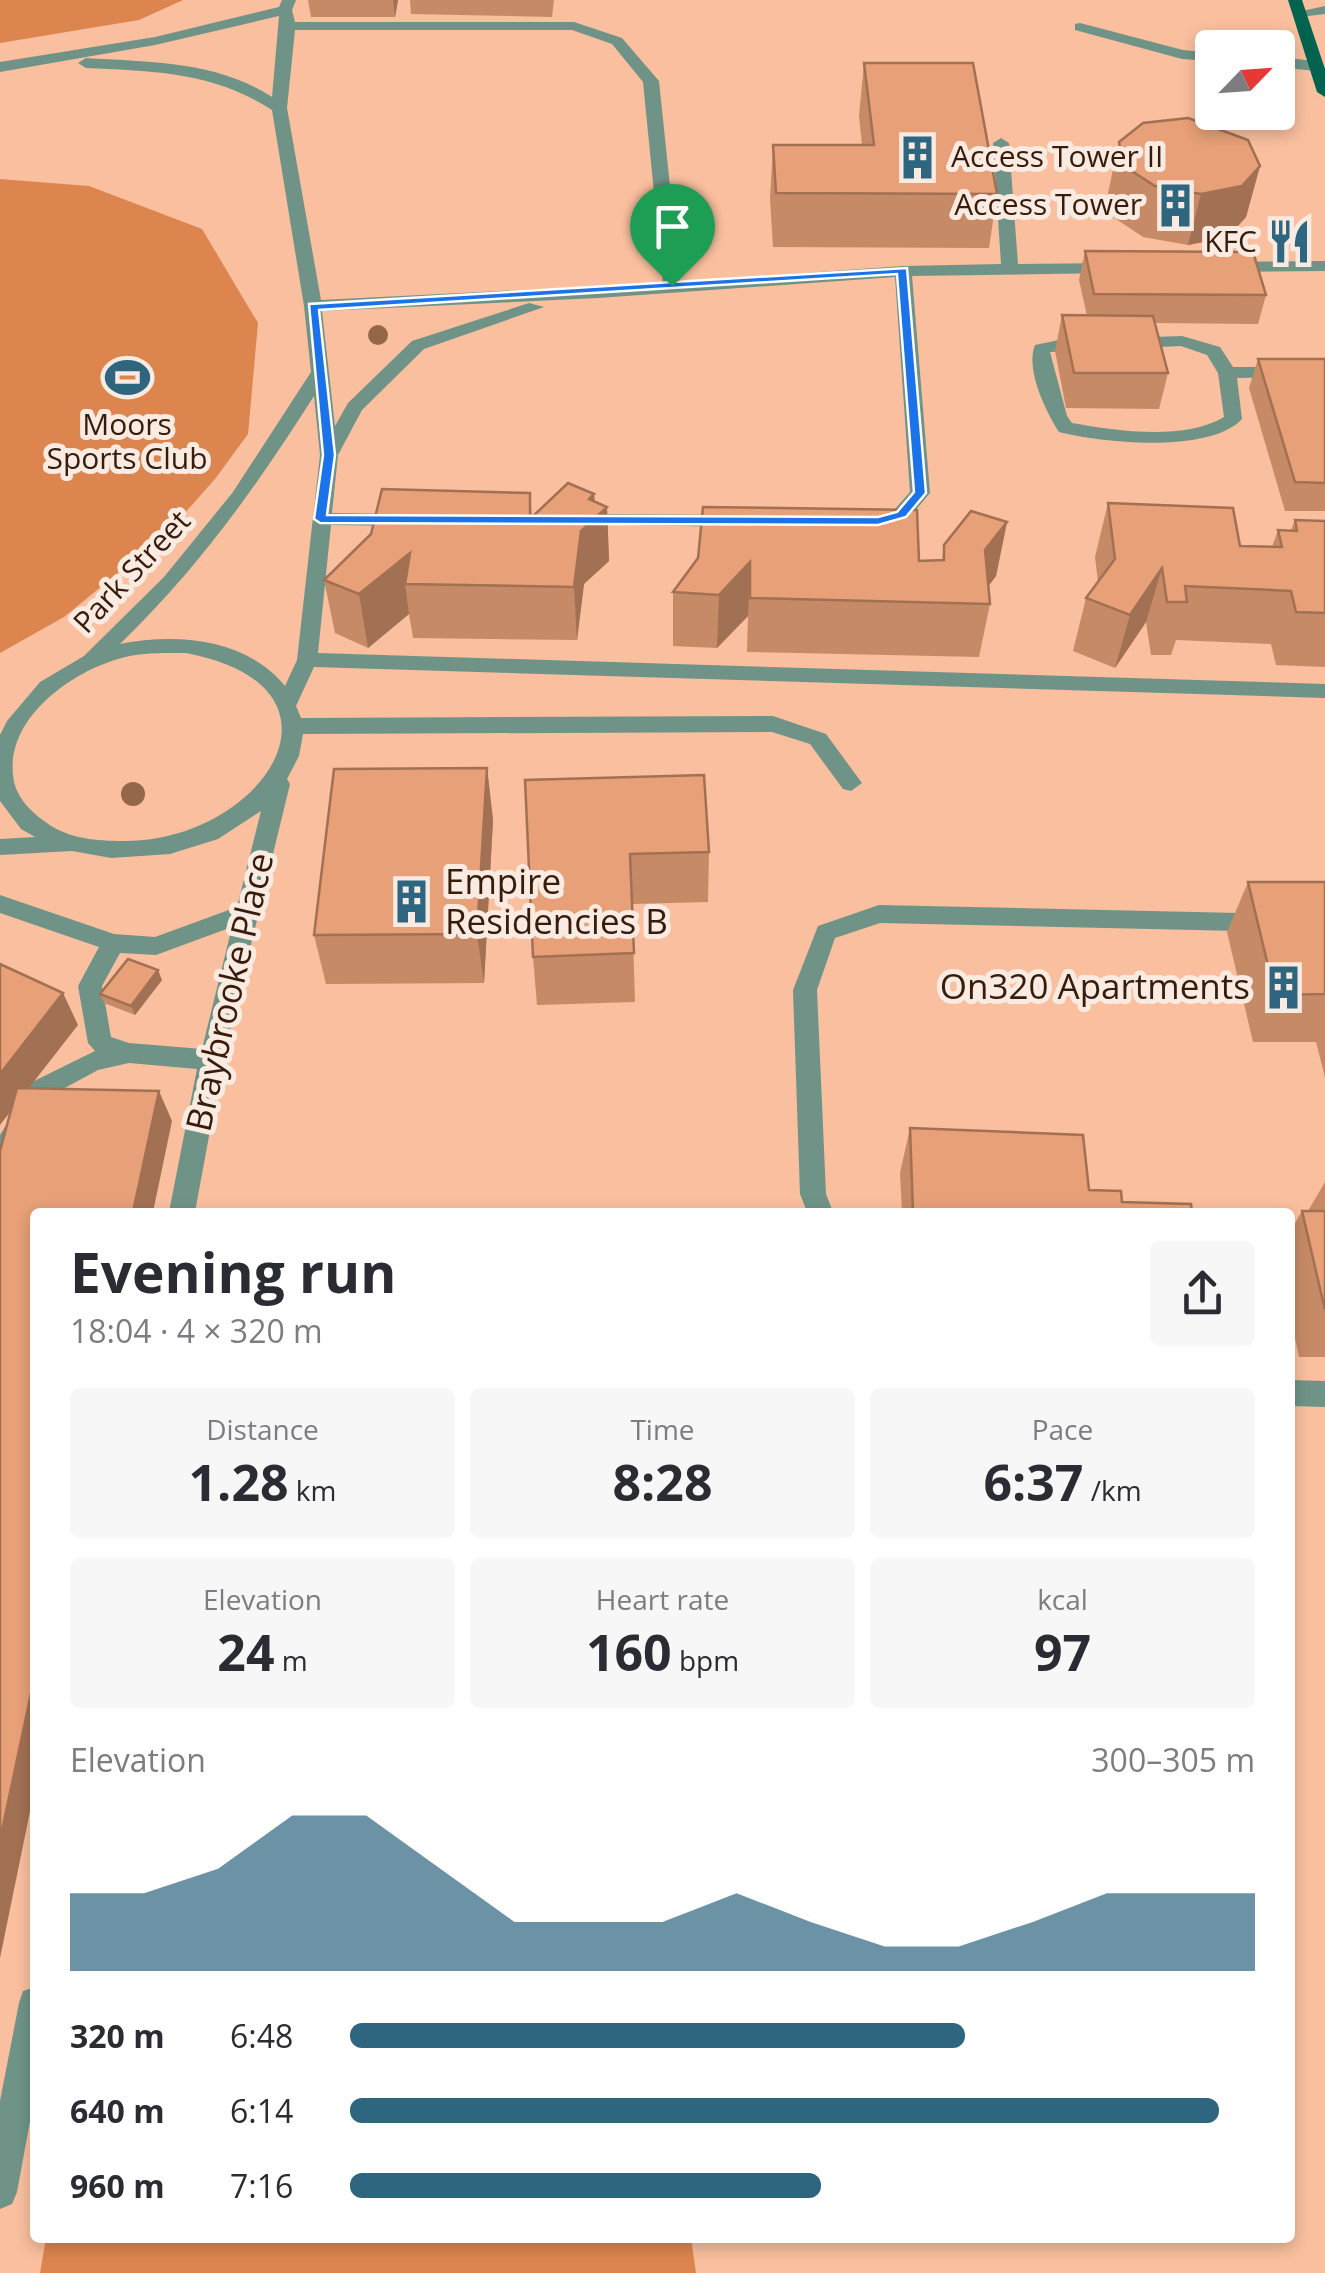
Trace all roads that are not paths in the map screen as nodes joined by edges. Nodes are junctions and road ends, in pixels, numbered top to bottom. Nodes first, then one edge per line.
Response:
1 (1297, 7) edge
2 (1325, 10) edge
3 (287, 12) edge
4 (1080, 27) dead end
5 (1195, 55) edge
6 (46, 61) junction
7 (1295, 64) edge
8 (1315, 66) junction
9 (0, 67) edge
10 (1325, 92) edge
11 (279, 108) junction
12 (1001, 143) dead end
13 (1325, 266) edge
14 (1207, 267) edge
15 (1128, 268) edge
16 (1010, 269) junction
17 (903, 270) junction
18 (672, 286) junction
19 (598, 293) junction
20 (314, 306) junction
21 (1325, 372) edge
22 (1227, 373) junction
23 (318, 375) junction
24 (329, 455) junction
25 (320, 519) junction
26 (420, 520) edge
27 (559, 520) edge
28 (759, 520) edge
29 (858, 521) edge
30 (90, 660) junction
31 (307, 660) junction
32 (1325, 691) edge
33 (22, 710) junction
34 (290, 715) junction
35 (0, 718) edge
36 (2, 748) edge
37 (282, 772) junction
38 (851, 783) dead end
39 (68, 844) junction
40 (0, 847) edge
41 (0, 904) edge
42 (246, 912) junction
43 (1325, 924) edge
44 (113, 943) junction
45 (129, 1053) junction
46 (211, 1060) junction
47 (0, 1176) edge
48 (183, 1208) edge
49 (818, 1208) edge
50 (1295, 1393) edge
51 (1325, 1394) edge
52 (30, 2030) edge
53 (0, 2192) edge

1 - 2 street
1 - 8 main road
3 - 6 street
3 - 11 street
3 - 18 street
4 - 5 street
6 - 9 street
6 - 11 street
7 - 8 street
8 - 10 main road
11 - 20 street
12 - 16 street
13 - 14 street
15 - 16 street
16 - 17 street
17 - 18 street
17 - 29 street
18 - 19 street
19 - 20 street
19 - 24 street
20 - 23 street
21 - 22 street
22 - 22 street
23 - 24 street
23 - 30 street, Park Street
24 - 25 street
25 - 26 street
25 - 31 street
27 - 28 street
30 - 33 street
30 - 34 street
31 - 32 street
31 - 34 street
33 - 35 street
33 - 36 street
34 - 37 street
34 - 38 street
36 - 39 street
37 - 39 street
37 - 42 street, Braybrooke Place
39 - 40 street
41 - 44 street
42 - 44 street
42 - 46 street, Braybrooke Place
43 - 49 street
44 - 45 street
45 - 46 street
45 - 47 street
46 - 48 street, Braybrooke Place
50 - 51 street
52 - 53 street

